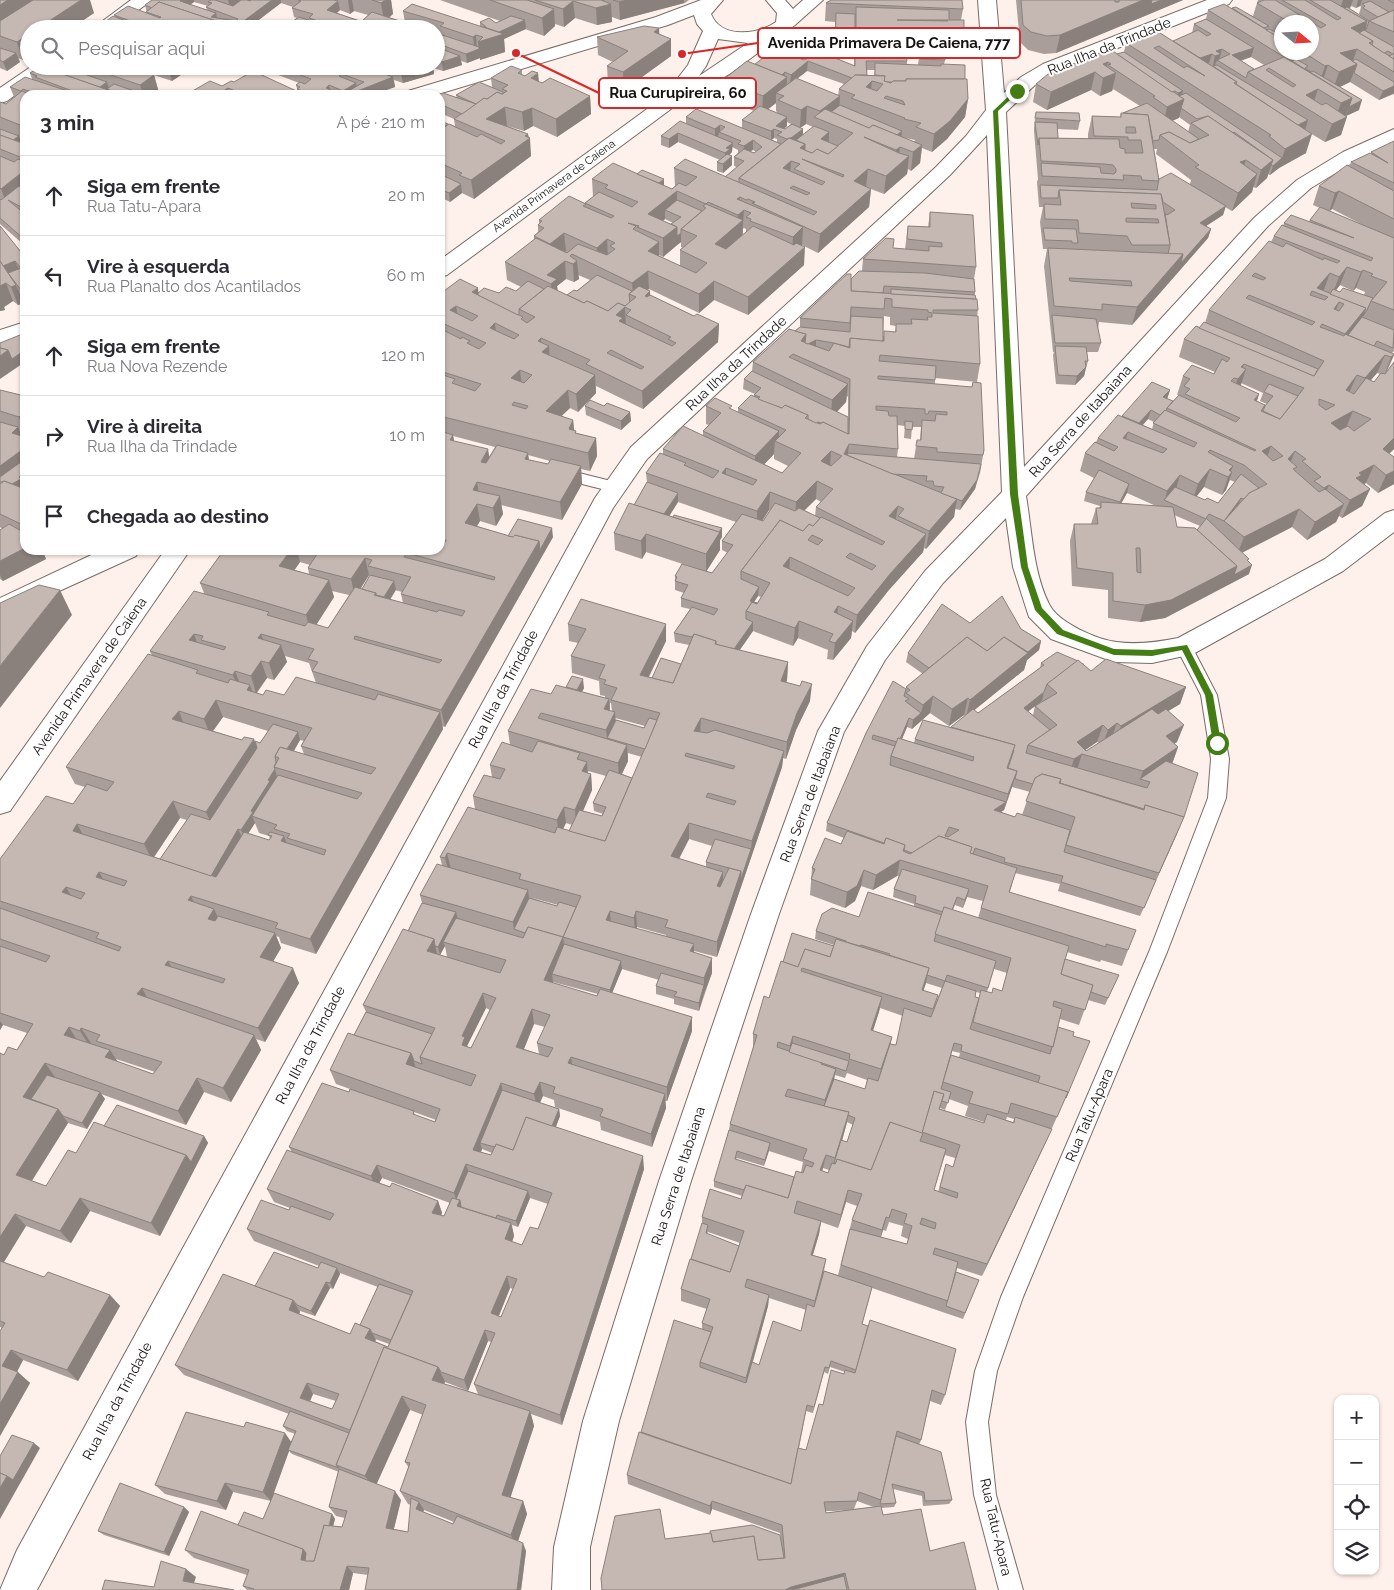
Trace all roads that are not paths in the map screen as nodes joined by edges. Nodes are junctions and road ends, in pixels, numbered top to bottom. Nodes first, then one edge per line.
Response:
1 (775, 0) edge
2 (814, 0) edge
3 (988, 0) edge
4 (1223, 0) edge
5 (712, 1) edge
6 (133, 2) edge
7 (112, 20) edge
8 (780, 27) junction
9 (711, 28) junction
10 (613, 36) junction
11 (32, 75) edge
12 (432, 90) edge
13 (0, 97) edge
14 (668, 102) junction
15 (996, 111) junction
16 (1394, 135) edge
17 (445, 266) edge
18 (20, 331) edge
19 (0, 338) edge
20 (546, 470) edge
21 (614, 487) junction
22 (1014, 494) junction
23 (1394, 519) edge
24 (114, 555) edge
25 (174, 555) edge
26 (0, 609) edge
27 (1184, 647) junction
28 (0, 803) edge
29 (18, 1590) edge
30 (571, 1590) edge
31 (1011, 1590) edge

1 - 8 street
2 - 8 street, Avenida Primavera de Caiena
3 - 15 street
4 - 15 street, Rua Ilha da Trindade
5 - 9 street
5 - 10 street
6 - 7 street
8 - 9 street
8 - 14 street, Avenida Primavera de Caiena
9 - 10 street
9 - 14 street, Avenida Primavera de Caiena
10 - 12 street
11 - 13 street
14 - 17 street, Avenida Primavera de Caiena
15 - 21 street, Rua Ilha da Trindade
15 - 22 street
16 - 22 street, Rua Serra de Itabaiana
18 - 19 street
20 - 21 lane
21 - 29 street, Rua Ilha da Trindade
22 - 27 street
22 - 30 street, Rua Serra de Itabaiana
23 - 27 street
24 - 26 street
25 - 28 street, Avenida Primavera de Caiena
27 - 31 lane, Rua Tatu-Apara

